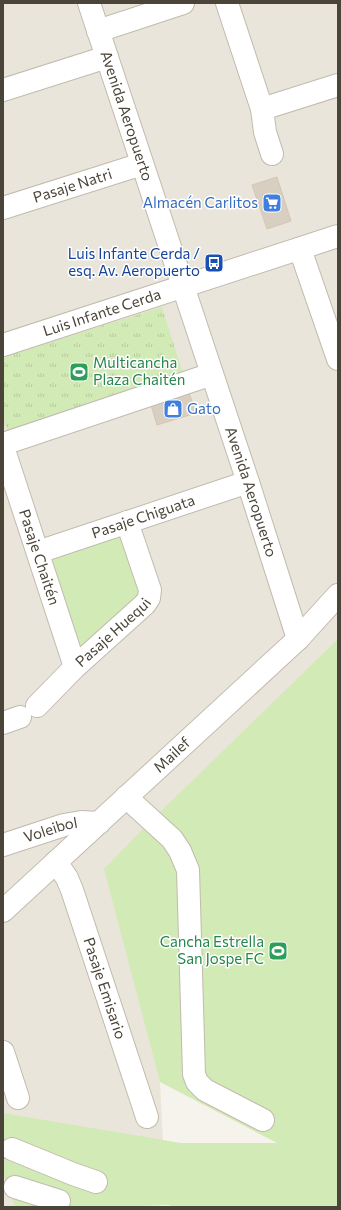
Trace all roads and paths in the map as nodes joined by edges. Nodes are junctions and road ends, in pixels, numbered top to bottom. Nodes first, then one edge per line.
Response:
1 (89, 3) edge
2 (183, 3) edge
3 (227, 3) edge
4 (98, 31) junction
5 (107, 57) junction
6 (338, 85) edge
7 (3, 90) edge
8 (262, 109) junction
9 (272, 154) dead end
10 (142, 164) junction
11 (3, 208) edge
12 (338, 236) edge
13 (300, 249) junction
14 (182, 287) junction
15 (3, 345) edge
16 (338, 359) edge
17 (212, 374) junction
18 (3, 444) edge
19 (3, 447) edge
20 (248, 482) junction
21 (127, 522) junction
22 (38, 552) junction
23 (338, 595) edge
24 (298, 639) junction
25 (75, 668) junction
26 (20, 716) edge
27 (126, 797) junction
28 (99, 823) junction
29 (3, 845) edge
30 (56, 862) junction
31 (3, 911) edge
32 (3, 1052) edge
33 (18, 1098) dead end
34 (146, 1117) dead end
35 (263, 1120) dead end
36 (12, 1149) dead end
37 (73, 1174) junction
38 (96, 1182) dead end
39 (14, 1187) dead end
40 (57, 1204) edge

1 - 4 street, Avenida Aeropuerto
2 - 4 street
3 - 8 street
4 - 5 street, Avenida Aeropuerto
5 - 7 street
5 - 10 street, Avenida Aeropuerto
6 - 8 street
8 - 9 street
10 - 11 street, Pasaje Natri
10 - 14 street, Avenida Aeropuerto
12 - 13 street, Luis Infante Cerda
13 - 14 street, Luis Infante Cerda
13 - 16 street
14 - 15 street, Luis Infante Cerda
14 - 17 street, Avenida Aeropuerto
17 - 18 street
17 - 20 street, Avenida Aeropuerto
19 - 22 street, Pasaje Chaitén
20 - 21 street, Pasaje Chiguata
20 - 24 street, Avenida Aeropuerto
21 - 22 street, Pasaje Chiguata
21 - 25 street, Pasaje Huequi
22 - 25 street, Pasaje Chaitén
23 - 24 street, Mailef
24 - 27 street, Mailef
25 - 26 street, Pasaje Huequi
27 - 28 street, Mailef
27 - 35 street
28 - 29 street, Voleibol
28 - 30 street, Mailef
30 - 31 street, Mailef
30 - 34 street, Pasaje Emisario
32 - 33 street
36 - 37 street
37 - 38 street
37 - 40 street
39 - 40 street

